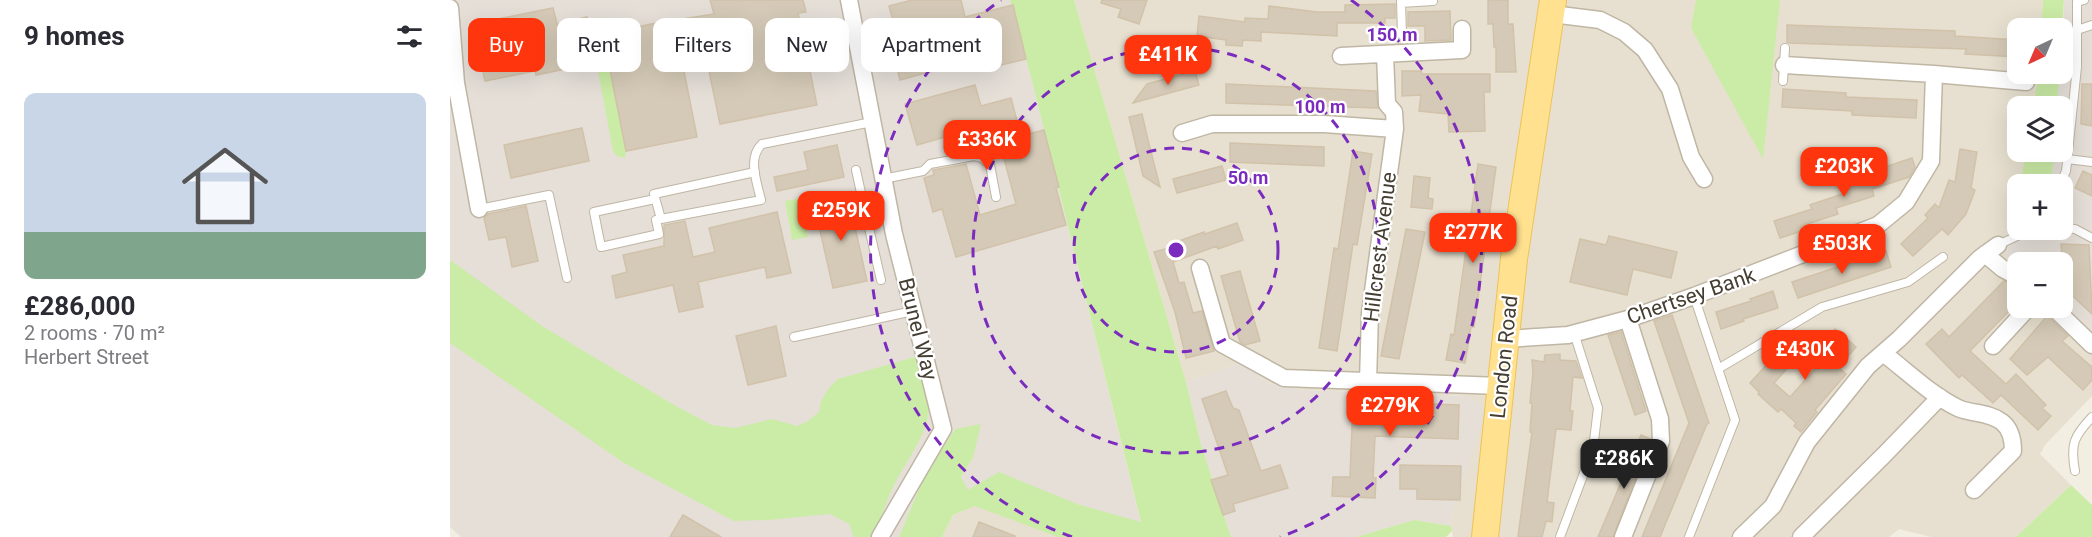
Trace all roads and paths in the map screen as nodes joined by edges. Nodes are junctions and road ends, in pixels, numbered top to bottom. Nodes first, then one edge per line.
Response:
1 (849, 0) edge
2 (2084, 0) edge
3 (1401, 1) edge
4 (1433, 1) edge
5 (1552, 7) edge
6 (450, 8) edge
7 (2092, 25) edge
8 (1462, 29) dead end
9 (2077, 30) junction
10 (1414, 37) dead end
11 (1785, 48) dead end
12 (1385, 54) junction
13 (1341, 56) dead end
14 (1784, 73) joint
15 (1934, 74) junction
16 (2007, 80) edge
17 (2073, 104) edge
18 (872, 122) junction
19 (1395, 129) junction
20 (1182, 133) dead end
21 (2073, 160) edge
22 (2092, 162) edge
23 (856, 170) dead end
24 (755, 172) junction
25 (883, 179) junction
26 (1704, 179) dead end
27 (887, 197) junction
28 (996, 197) dead end
29 (655, 199) junction
30 (863, 202) junction
31 (479, 209) joint
32 (661, 219) junction
33 (2073, 229) edge
34 (2092, 238) edge
35 (2008, 240) edge
36 (1992, 250) junction
37 (1944, 257) dead end
38 (1200, 268) dead end
39 (2007, 271) edge
40 (567, 278) dead end
41 (881, 280) dead end
42 (1694, 297) junction
43 (913, 311) junction
44 (2019, 318) edge
45 (2064, 318) edge
46 (1628, 319) junction
47 (1574, 333) junction
48 (794, 337) dead end
49 (1505, 339) junction
50 (2092, 345) edge
51 (1993, 346) dead end
52 (1883, 353) junction
53 (1718, 369) junction
54 (1368, 382) junction
55 (1500, 386) junction
56 (1940, 397) junction
57 (2092, 417) edge
58 (2075, 471) dead end
59 (1974, 490) dead end
60 (880, 537) edge
61 (1485, 537) edge
62 (1560, 537) edge
63 (1623, 537) edge
64 (1689, 537) edge
65 (1742, 537) edge
66 (1801, 537) edge

1 - 18 street, Brunel Way
2 - 9 lane
3 - 4 lane
3 - 10 lane
5 - 26 street
5 - 49 main road, London Road
6 - 31 street
7 - 9 lane
8 - 12 street
9 - 17 lane
11 - 14 lane
12 - 13 street
12 - 19 street, Hillcrest Avenue
14 - 15 street
15 - 16 street
15 - 42 street, Chertsey Bank
18 - 24 lane
18 - 25 street, Brunel Way
19 - 20 street
19 - 54 street, Hillcrest Avenue
21 - 22 lane
23 - 30 lane
24 - 29 lane
24 - 32 lane
25 - 27 street, Brunel Way
25 - 28 lane
27 - 30 lane
27 - 43 street, Brunel Way
29 - 32 lane
29 - 32 lane
30 - 41 lane
31 - 40 lane
33 - 34 lane
35 - 36 lane
36 - 39 street
36 - 52 street
37 - 53 lane
38 - 54 street
42 - 46 street, Chertsey Bank
42 - 53 lane
43 - 48 lane
43 - 60 street, Brunel Way
44 - 51 street
45 - 50 street
46 - 47 street, Chertsey Bank
46 - 63 street
47 - 49 street, Chertsey Bank
47 - 62 lane
49 - 55 main road, London Road
52 - 56 street
52 - 65 street
53 - 64 lane
54 - 55 street
55 - 61 main road, London Road
56 - 59 street
56 - 66 street
57 - 58 lane

